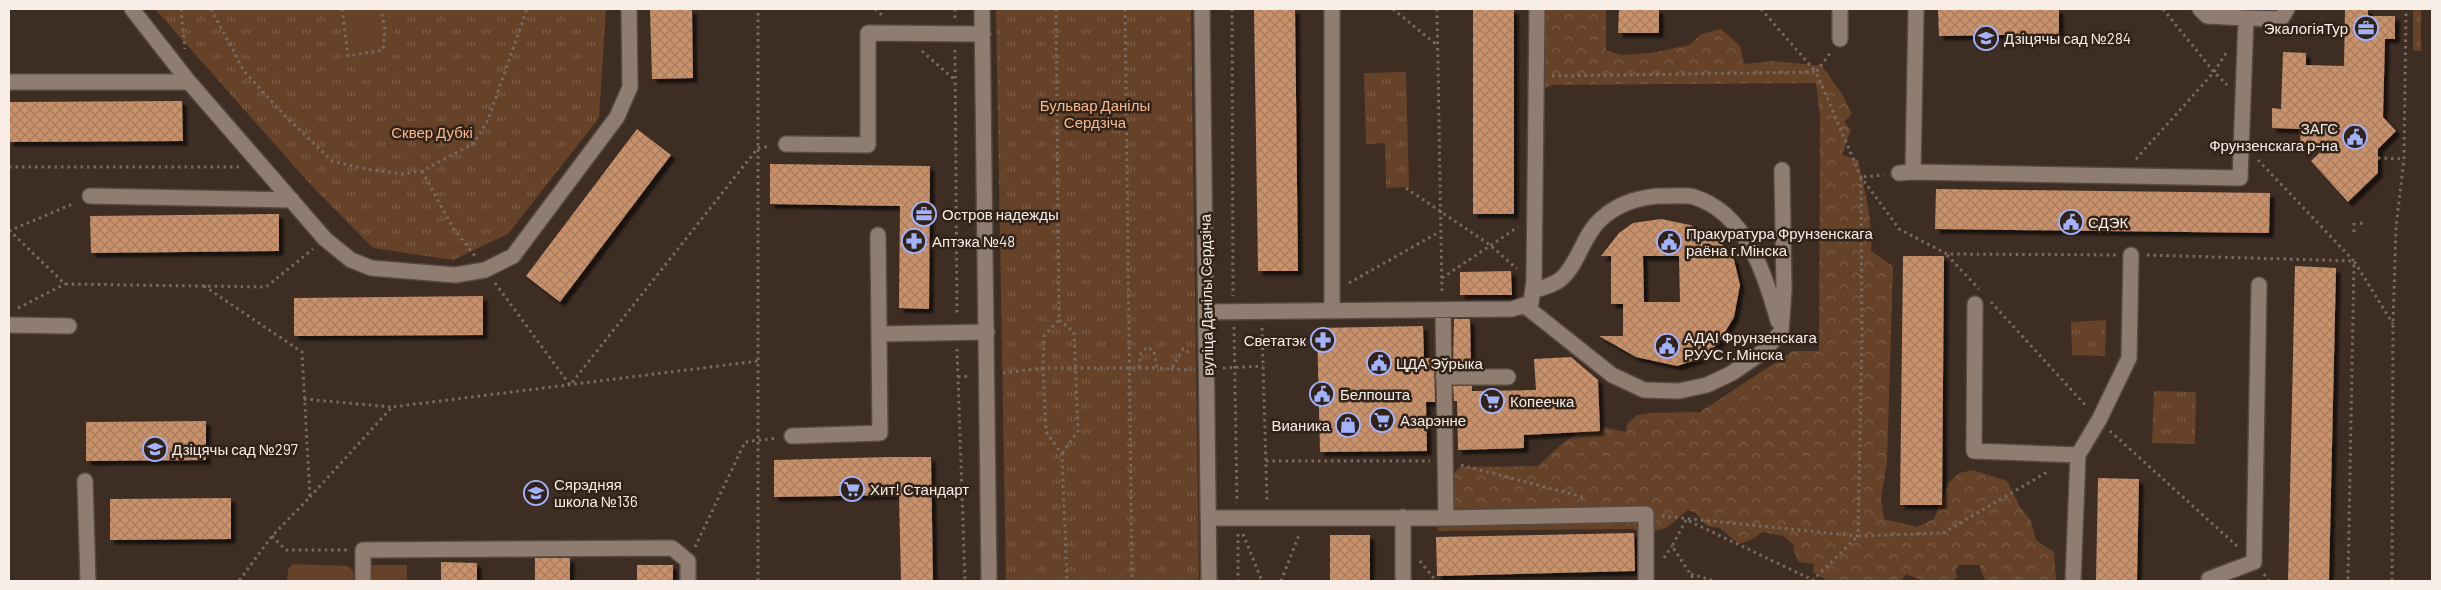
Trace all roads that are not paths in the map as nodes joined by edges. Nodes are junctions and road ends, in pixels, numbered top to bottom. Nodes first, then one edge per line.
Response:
1 (132, 9) edge
2 (629, 9) edge
3 (982, 9) edge
4 (1202, 9) edge
5 (1332, 9) edge
6 (1538, 9) edge
7 (1840, 9) edge
8 (2200, 9) edge
9 (2287, 9) edge
10 (1916, 11) dead end
11 (2246, 18) junction
12 (983, 34) junction
13 (1840, 40) road end
14 (9, 82) edge
15 (189, 82) junction
16 (786, 144) road end
17 (1782, 170) dead end
18 (90, 196) road end
19 (292, 200) junction
20 (878, 235) dead end
21 (2131, 255) dead end
22 (2259, 285) dead end
23 (1533, 291) junction
24 (1975, 304) dead end
25 (1332, 306) junction
26 (1524, 306) junction
27 (1443, 310) junction
28 (1206, 312) junction
29 (9, 324) edge
30 (70, 326) dead end
31 (987, 332) junction
32 (1781, 332) junction
33 (879, 334) junction
34 (1443, 377) junction
35 (1508, 377) dead end
36 (792, 436) road end
37 (2078, 455) junction
38 (85, 480) dead end
39 (1402, 517) junction
40 (1208, 518) junction
41 (1446, 518) junction
42 (88, 581) edge
43 (363, 581) edge
44 (688, 581) edge
45 (989, 581) edge
46 (1209, 581) edge
47 (1403, 581) edge
48 (1646, 581) edge
49 (2073, 581) edge
50 (2209, 581) edge

1 - 15 street
2 - 19 street
3 - 12 street
4 - 28 street, вуліца Данілы Сердзіча
5 - 25 street
6 - 23 street
7 - 13 street
8 - 11 street
9 - 11 street
10 - 11 street
12 - 16 street
12 - 31 street
14 - 15 street
15 - 19 street
17 - 32 street
18 - 19 street
20 - 33 street
21 - 37 street
22 - 50 street
23 - 26 street
23 - 32 street
24 - 37 street
25 - 27 street
25 - 28 street
26 - 27 street
26 - 32 street
27 - 34 street
28 - 40 street, вуліца Данілы Сердзіча
29 - 30 street
31 - 33 street
31 - 45 street
33 - 36 street
34 - 35 street
34 - 41 street
37 - 49 street
38 - 42 street
39 - 40 street
39 - 41 street
39 - 47 street
40 - 46 street, вуліца Данілы Сердзіча
41 - 48 street
43 - 44 street

